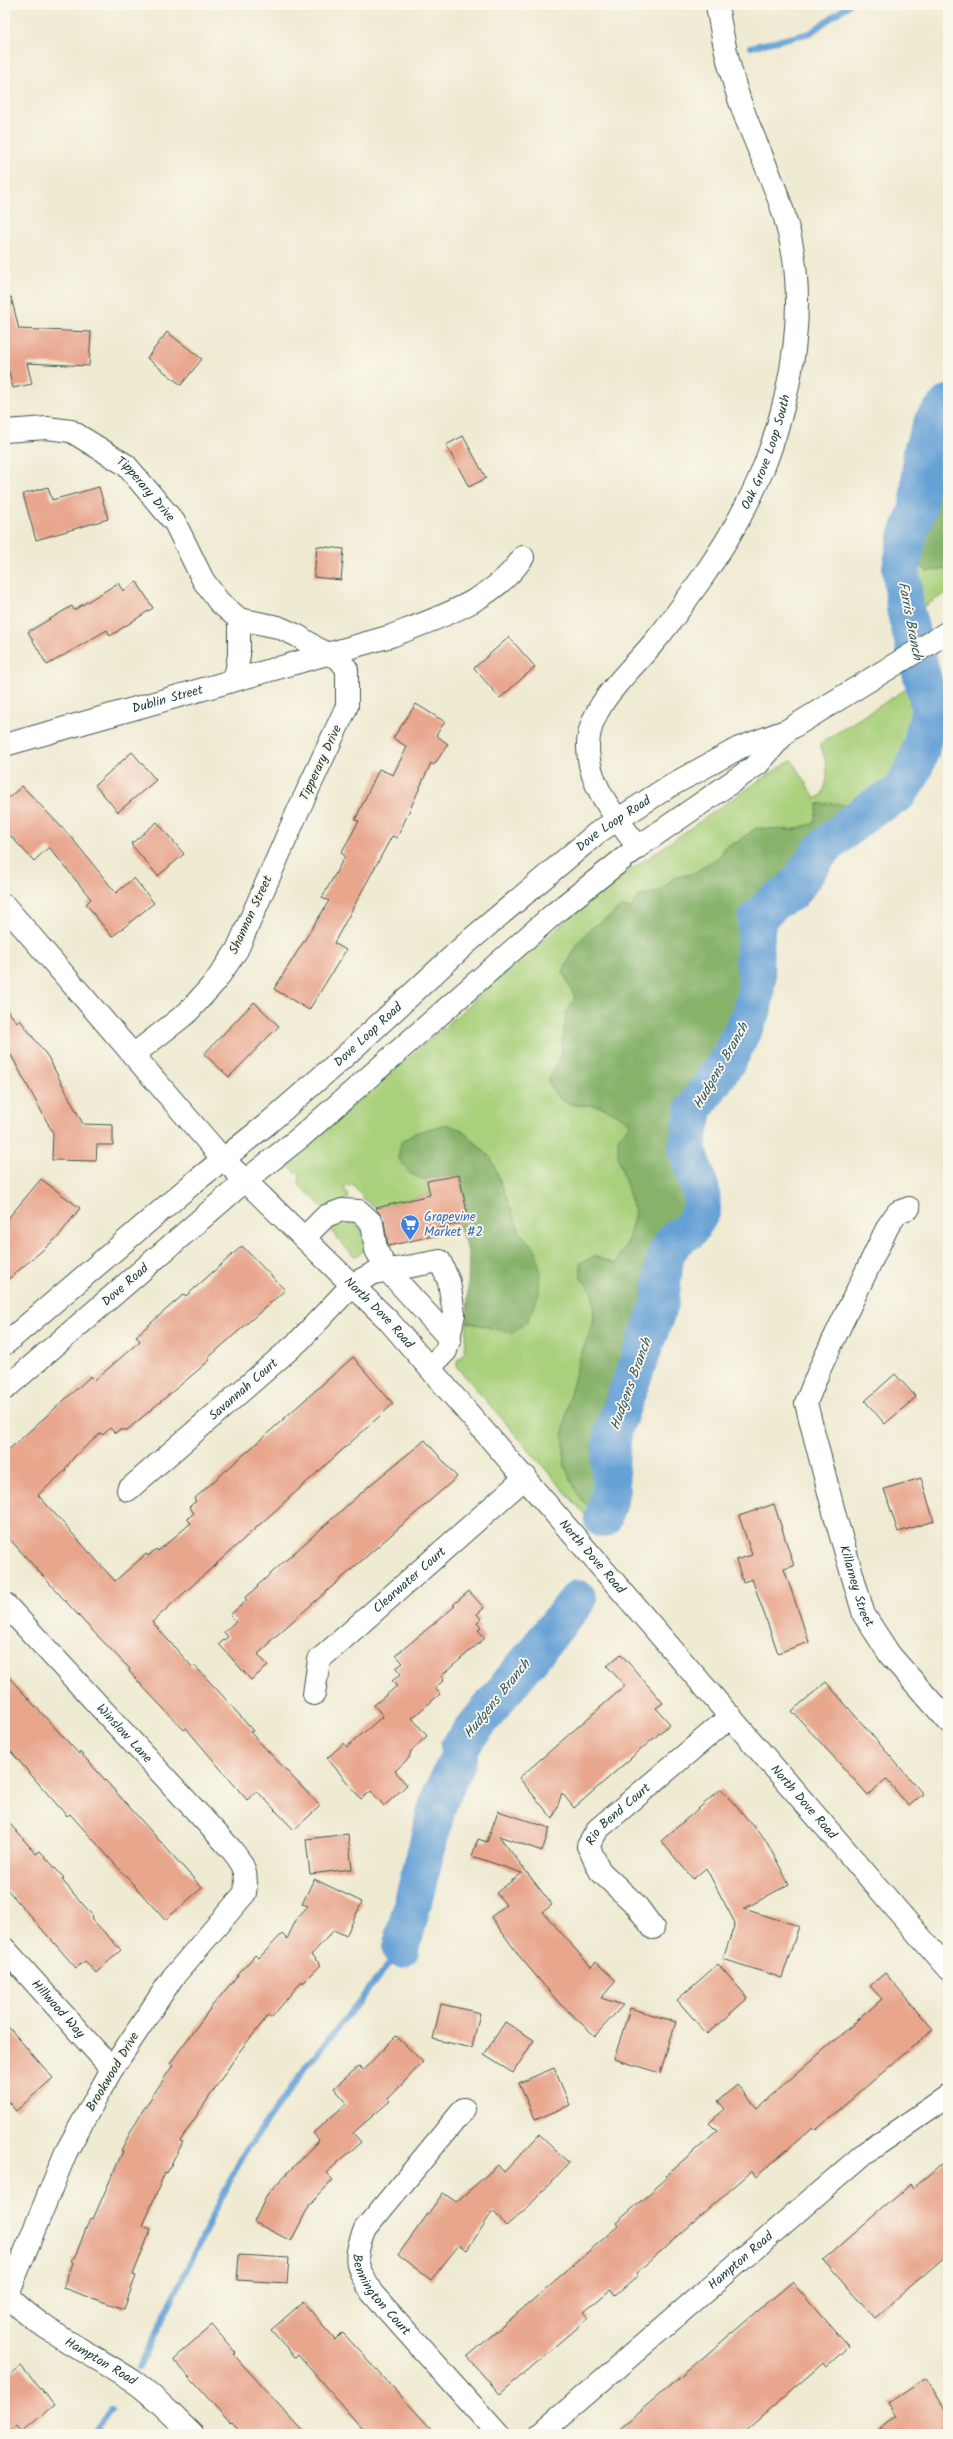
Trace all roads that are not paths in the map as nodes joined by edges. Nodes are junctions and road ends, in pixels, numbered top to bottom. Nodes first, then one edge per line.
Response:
1 (717, 5) edge
2 (5, 431) edge
3 (523, 557) dead end
4 (239, 619) junction
5 (948, 632) edge
6 (330, 654) junction
7 (234, 679) junction
8 (788, 730) junction
9 (5, 745) edge
10 (298, 811) joint
11 (617, 818) junction
12 (638, 847) junction
13 (5, 906) edge
14 (133, 1055) junction
15 (222, 1158) junction
16 (245, 1181) junction
17 (909, 1208) dead end
18 (304, 1238) junction
19 (388, 1271) junction
20 (352, 1284) junction
21 (450, 1339) junction
22 (5, 1344) edge
23 (430, 1367) junction
24 (5, 1389) edge
25 (526, 1477) junction
26 (128, 1490) dead end
27 (5, 1604) edge
28 (314, 1694) dead end
29 (731, 1716) junction
30 (948, 1721) edge
31 (243, 1863) joint
32 (653, 1928) dead end
33 (5, 1949) edge
34 (948, 1969) edge
35 (112, 2069) junction
36 (948, 2096) edge
37 (464, 2109) dead end
38 (6, 2297) edge
39 (192, 2434) edge
40 (498, 2434) edge
41 (540, 2434) edge

1 - 11 street, Oak Grove Loop South
2 - 4 street, Tipperary Drive
3 - 6 street, Dublin Street
4 - 6 street, Tipperary Drive
4 - 7 street
5 - 8 street, Dove Loop Road
6 - 7 street, Dublin Street
6 - 10 street, Tipperary Drive
7 - 9 street, Dublin Street
8 - 11 street, Dove Loop Road
8 - 12 street, Dove Loop Road
10 - 14 street, Shannon Street
11 - 12 street, Oak Grove Loop South
11 - 15 street, Dove Loop Road
12 - 16 street, Dove Loop Road
13 - 14 street
14 - 15 street
15 - 16 street, North Dove Road
15 - 22 street
16 - 18 street, North Dove Road
16 - 24 street, Dove Road
17 - 30 street, Killarney Street
18 - 19 street
18 - 20 street, North Dove Road
19 - 20 street
19 - 21 street
19 - 21 street
20 - 23 street, North Dove Road
20 - 26 street, Savannah Court
21 - 23 street
23 - 25 street, North Dove Road
25 - 28 street, Clearwater Court
25 - 29 street, North Dove Road
27 - 31 street, Winslow Lane
29 - 32 street, Rio Bend Court
29 - 34 street, North Dove Road
31 - 35 street, Brookwood Drive
33 - 35 street, Hillwood Way
35 - 38 street, Brookwood Drive
36 - 41 street, Hampton Road
37 - 40 street, Bennington Court
38 - 39 street, Hampton Road

